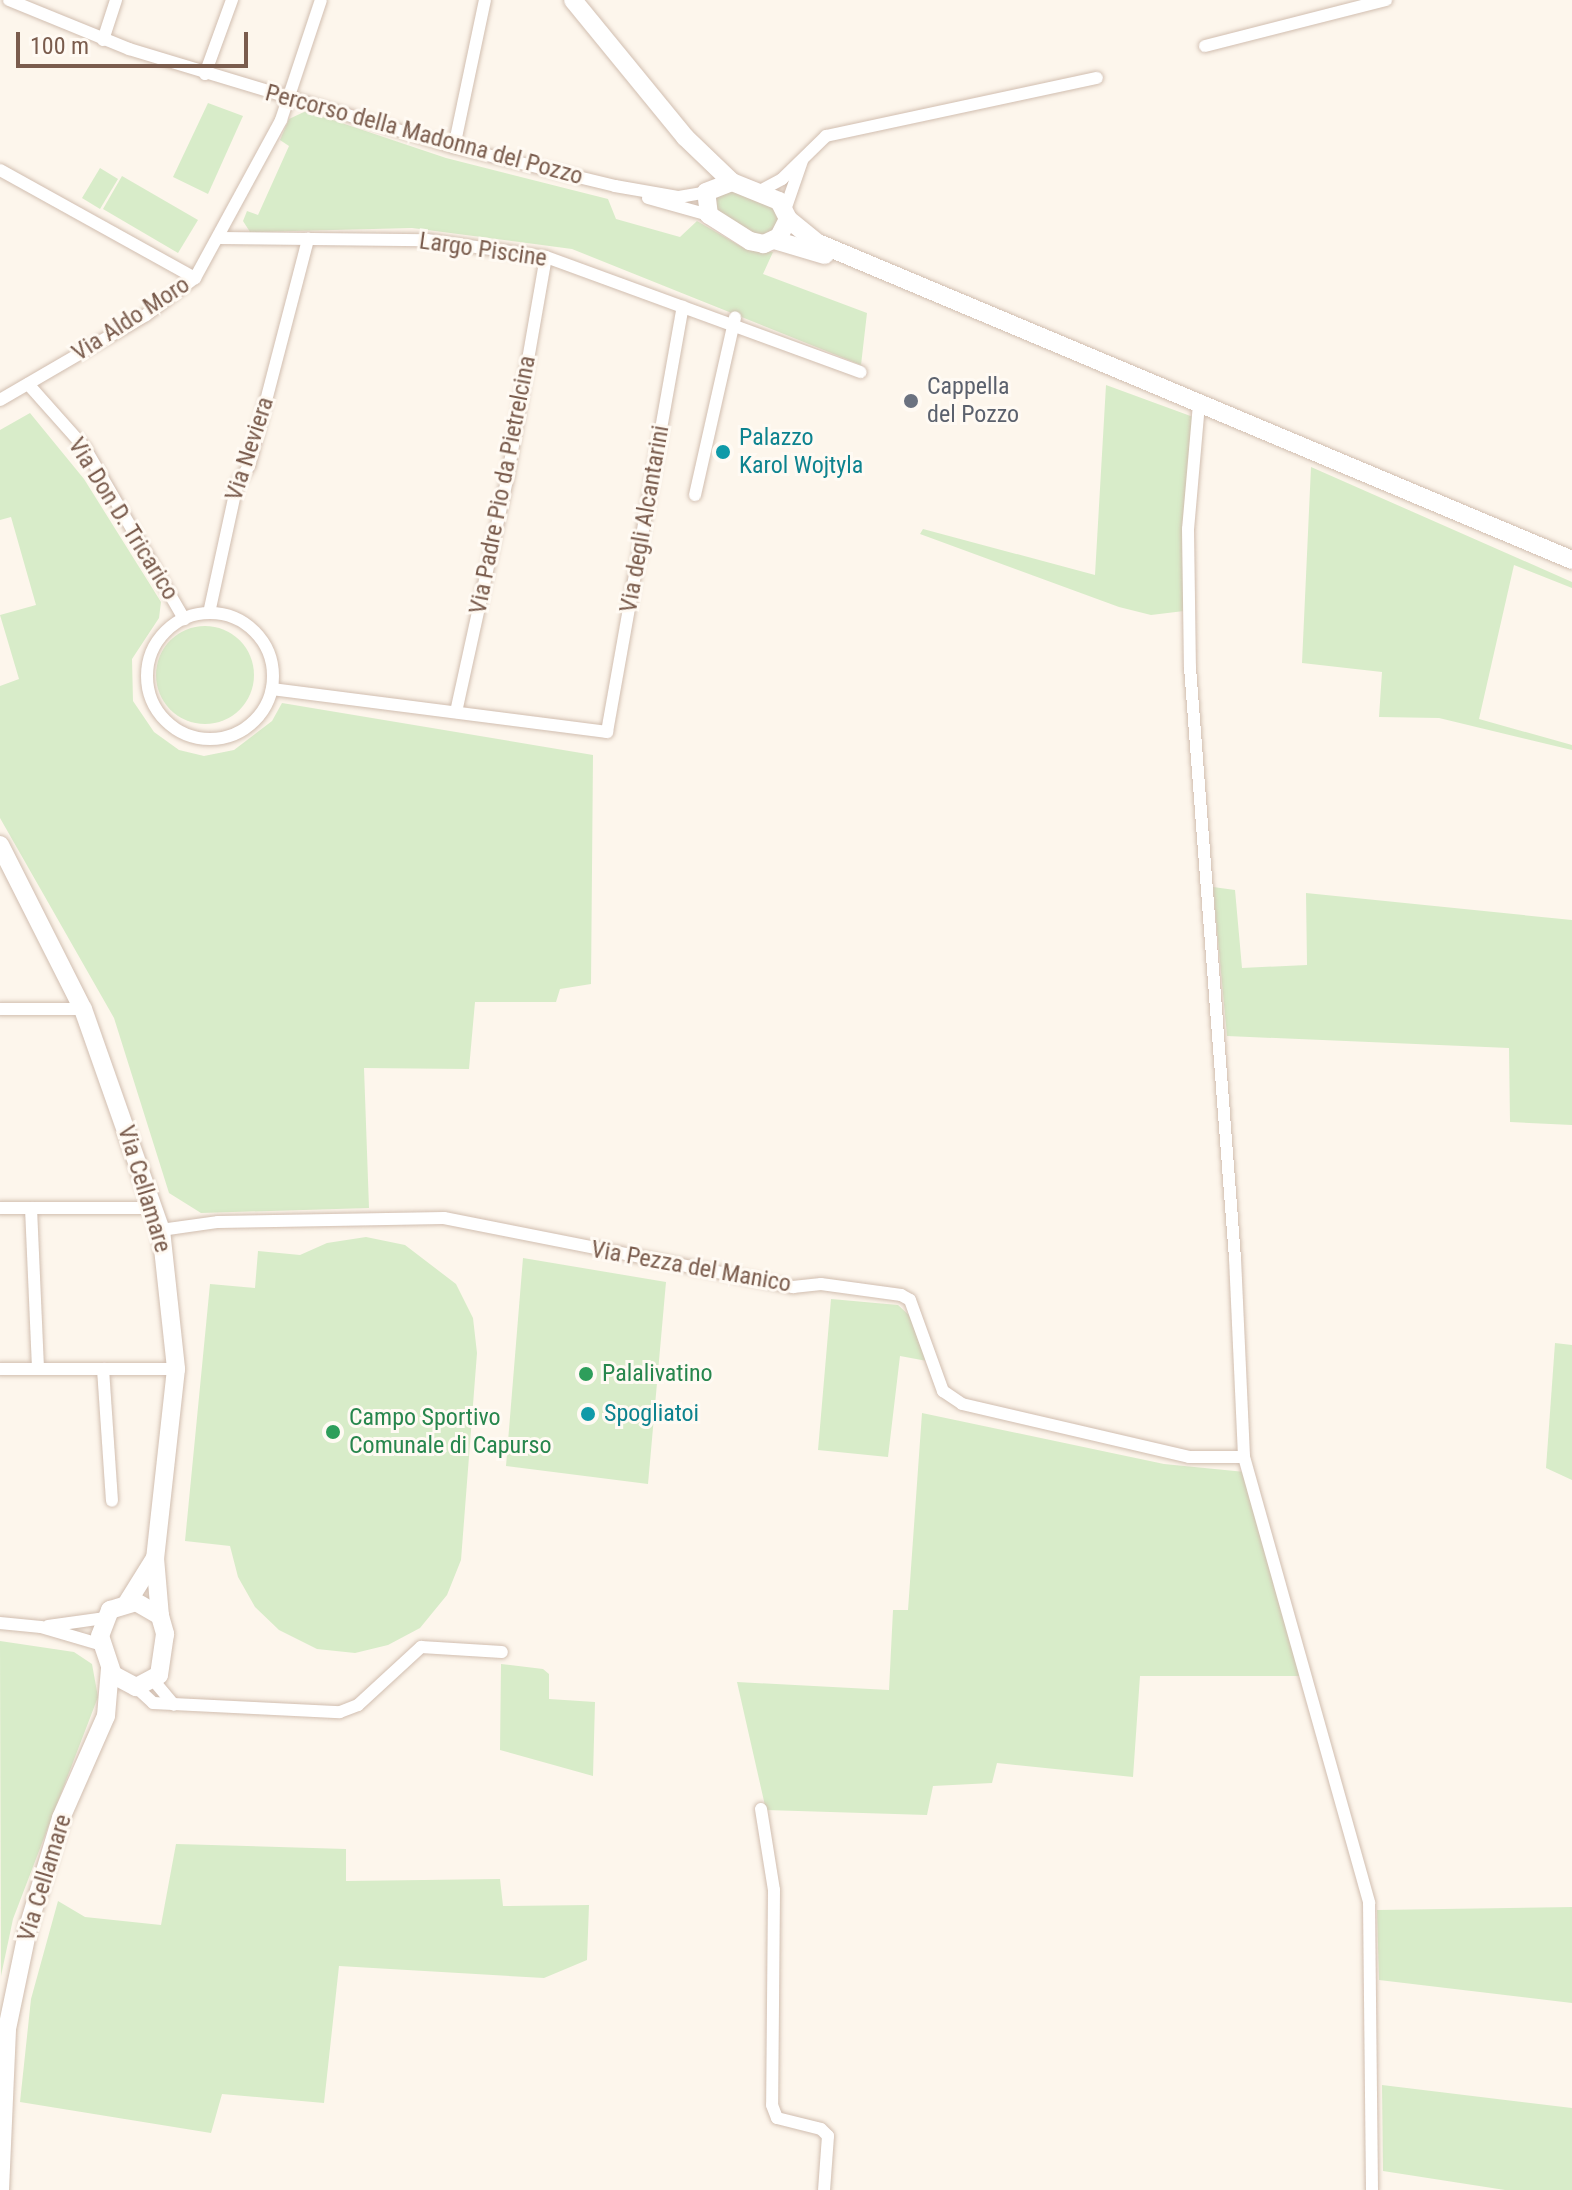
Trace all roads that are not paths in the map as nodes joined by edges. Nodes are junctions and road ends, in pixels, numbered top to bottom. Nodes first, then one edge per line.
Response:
1 (9, 0) edge
2 (116, 0) edge
3 (232, 0) edge
4 (321, 0) edge
5 (485, 0) edge
6 (573, 0) edge
7 (1386, 0) edge
8 (103, 40) junction
9 (1205, 46) dead end
10 (205, 74) junction
11 (1097, 78) dead end
12 (290, 99) junction
13 (685, 137) junction
14 (454, 147) junction
15 (803, 158) junction
16 (0, 170) edge
17 (6, 178) edge
18 (732, 182) junction
19 (615, 186) junction
20 (707, 190) junction
21 (758, 192) junction
22 (786, 214) junction
23 (709, 215) junction
24 (220, 238) junction
25 (308, 239) junction
26 (774, 240) junction
27 (546, 257) junction
28 (195, 278) junction
29 (905, 278) junction
30 (683, 307) junction
31 (735, 320) junction
32 (861, 372) dead end
33 (28, 384) junction
34 (0, 400) edge
35 (1199, 404) junction
36 (695, 495) dead end
37 (1572, 560) edge
38 (209, 613) junction
39 (184, 619) junction
40 (272, 689) junction
41 (456, 712) junction
42 (0, 845) edge
43 (0, 1009) edge
44 (83, 1009) junction
45 (0, 1208) edge
46 (31, 1208) junction
47 (154, 1208) junction
48 (161, 1230) junction
49 (0, 1369) edge
50 (38, 1369) junction
51 (103, 1369) junction
52 (176, 1369) junction
53 (1244, 1457) junction
54 (112, 1501) dead end
55 (155, 1558) junction
56 (127, 1603) junction
57 (160, 1616) junction
58 (105, 1618) junction
59 (0, 1623) edge
60 (41, 1627) junction
61 (102, 1645) junction
62 (502, 1652) dead end
63 (110, 1668) junction
64 (145, 1684) junction
65 (174, 1705) junction
66 (106, 1716) junction
67 (761, 1809) dead end
68 (0, 2190) edge
69 (824, 2190) edge
70 (1372, 2190) edge

1 - 8 street, Percorso della Madonna del Pozzo
2 - 8 street
3 - 10 street
4 - 12 street, Via Aldo Moro
5 - 14 street
6 - 13 street
7 - 9 street
8 - 10 street, Percorso della Madonna del Pozzo
10 - 12 street, Percorso della Madonna del Pozzo
11 - 15 street
12 - 14 street, Percorso della Madonna del Pozzo
12 - 24 street, Via Aldo Moro
13 - 18 street
13 - 20 street
14 - 19 street, Percorso della Madonna del Pozzo
15 - 21 street
15 - 22 street
16 - 17 street
17 - 28 street
18 - 20 street
18 - 21 street
19 - 20 street
19 - 23 street
20 - 23 street
21 - 22 street
22 - 26 street
22 - 29 street
23 - 26 street
24 - 25 street, Largo Piscine
24 - 28 street, Via Aldo Moro
25 - 27 street, Largo Piscine
25 - 38 street, Via Neviera
26 - 29 street
27 - 30 street, Largo Piscine
27 - 41 street, Via Padre Pio da Pietrelcina
28 - 33 street, Via Aldo Moro
29 - 35 street
30 - 31 street, Largo Piscine
30 - 41 street, Via degli Alcantarini
31 - 32 street, Largo Piscine
31 - 36 street
33 - 34 street, Via Aldo Moro
33 - 39 street, Via Don D. Tricarico
35 - 37 street
35 - 53 street
38 - 39 street
38 - 40 street
39 - 40 street
40 - 41 street
42 - 44 street, Via Cellamare
43 - 44 street
44 - 47 street, Via Cellamare
45 - 46 street
46 - 47 street
46 - 50 street
47 - 48 street, Via Cellamare
48 - 52 street, Via Cellamare
48 - 53 street, Via Pezza del Manico
49 - 50 street
50 - 51 street
51 - 52 street
51 - 54 street
52 - 55 street, Via Cellamare
53 - 70 street
55 - 56 street, Via Cellamare
55 - 57 street, Via Cellamare
56 - 57 street
56 - 58 street, Via Cellamare
57 - 64 street, Via Cellamare
58 - 60 street
58 - 61 street, Via Cellamare
59 - 60 street
60 - 61 street
61 - 63 street, Via Cellamare
62 - 65 street
63 - 64 street
63 - 66 street, Via Cellamare
64 - 65 street
64 - 65 street
64 - 66 street, Via Cellamare
66 - 68 street, Via Cellamare
67 - 69 street

